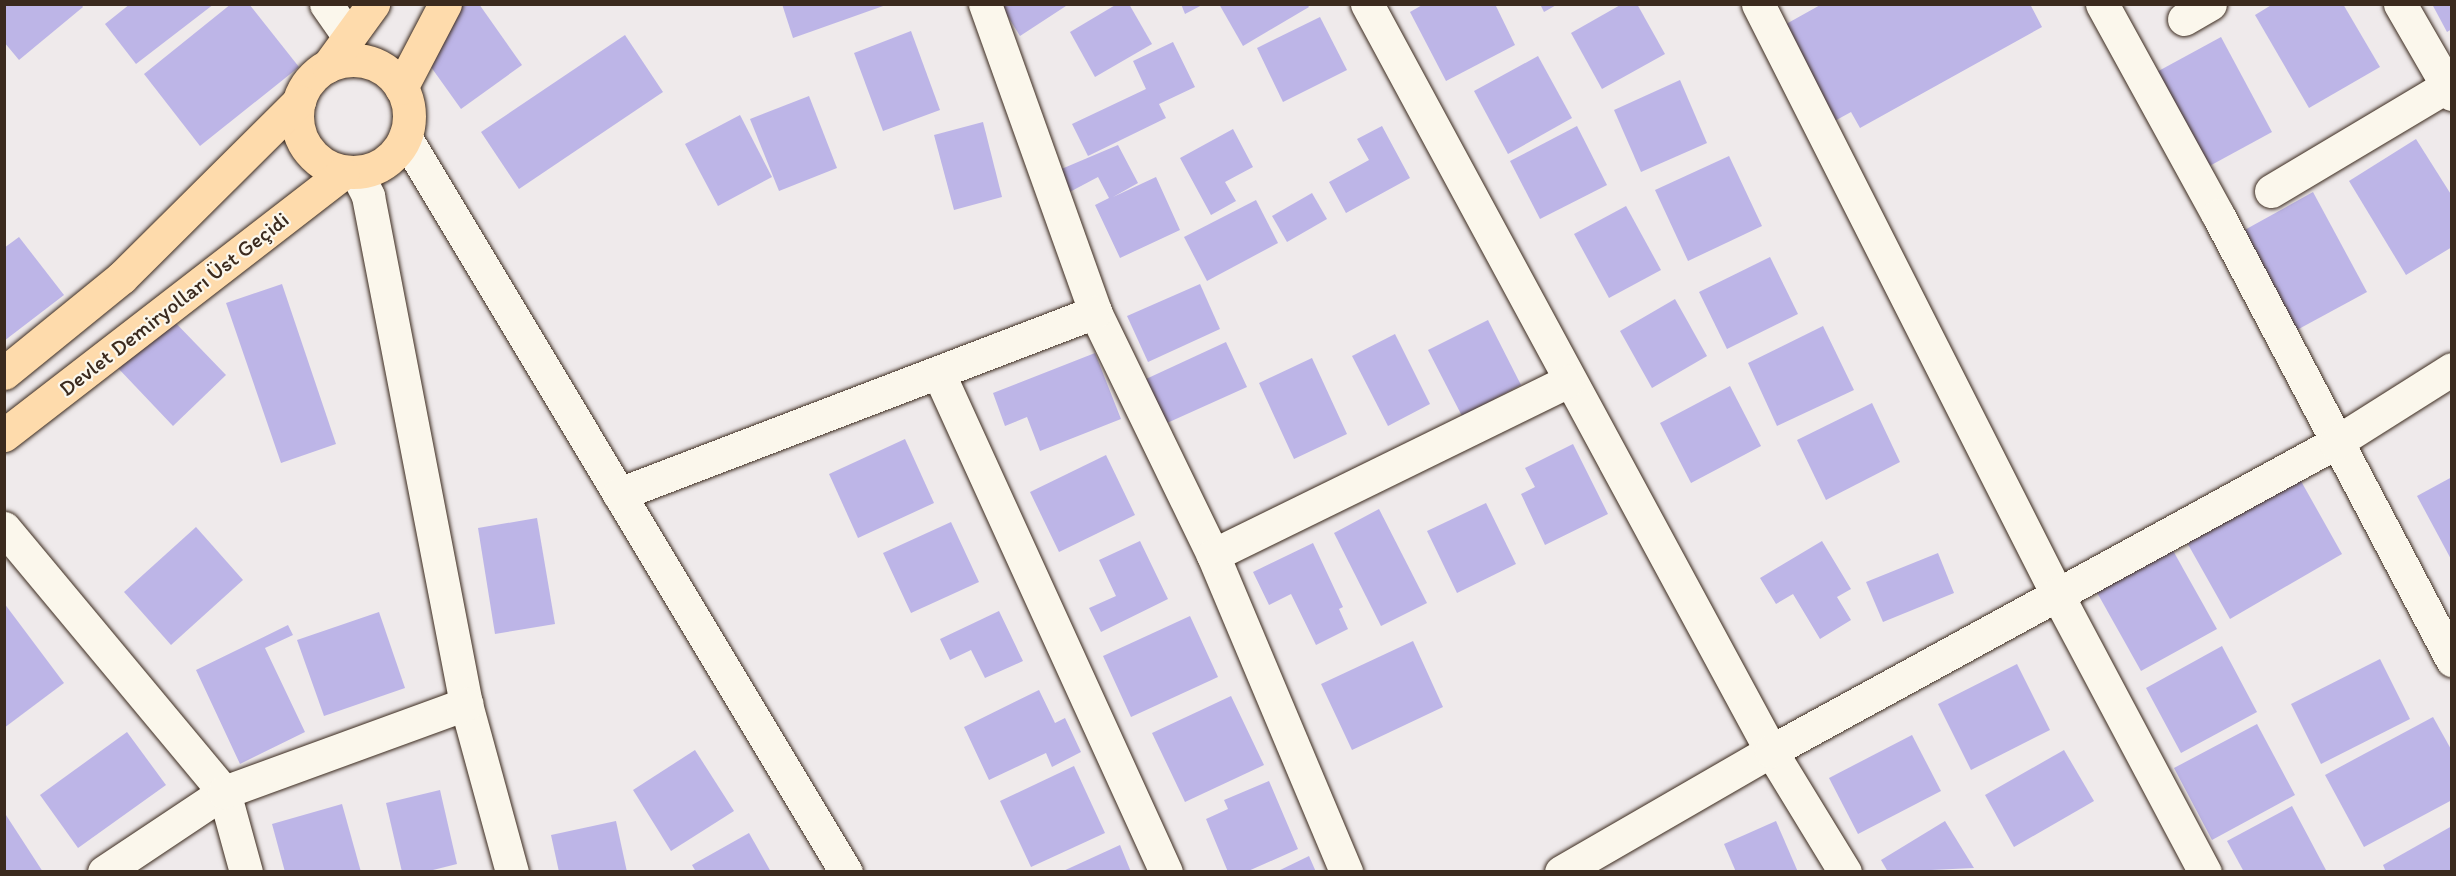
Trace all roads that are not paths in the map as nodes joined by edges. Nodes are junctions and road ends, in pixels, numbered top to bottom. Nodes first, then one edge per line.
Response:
1 (326, 4) edge
2 (373, 4) edge
3 (445, 4) edge
4 (986, 4) edge
5 (1367, 4) edge
6 (1758, 4) edge
7 (2102, 4) edge
8 (2400, 4) edge
9 (348, 36) junction
10 (328, 66) junction
11 (2450, 87) edge
12 (401, 88) junction
13 (299, 101) junction
14 (405, 137) junction
15 (350, 172) junction
16 (2271, 191) dead end
17 (1095, 312) junction
18 (2451, 369) edge
19 (4, 373) edge
20 (939, 374) junction
21 (1568, 381) junction
22 (4, 435) edge
23 (2335, 443) junction
24 (619, 494) junction
25 (4, 528) edge
26 (1213, 555) junction
27 (2057, 594) junction
28 (2451, 660) edge
29 (466, 704) junction
30 (1771, 751) junction
31 (224, 792) junction
32 (105, 872) edge
33 (246, 872) edge
34 (512, 872) edge
35 (846, 872) edge
36 (1166, 872) edge
37 (1346, 872) edge
38 (1561, 872) edge
39 (1845, 872) edge
40 (2205, 872) edge

1 - 9 street
2 - 9 main road
3 - 12 main road
4 - 17 street
5 - 21 street
6 - 27 street
7 - 23 street
8 - 11 street
9 - 10 main road
10 - 12 main road
10 - 13 main road
11 - 16 street
12 - 14 main road
13 - 15 main road
13 - 19 main road
14 - 15 main road
14 - 24 street
15 - 22 main road, Devlet Demiryolları Üst Geçidi
15 - 29 street
17 - 20 street
17 - 26 street
18 - 23 street
20 - 24 street
20 - 36 street
21 - 26 street
21 - 30 street
23 - 27 street
23 - 28 street
24 - 35 street
25 - 31 street
26 - 37 street
27 - 30 street
27 - 40 street
29 - 31 street
29 - 34 street
30 - 38 street
30 - 39 street
31 - 32 street
31 - 33 street

